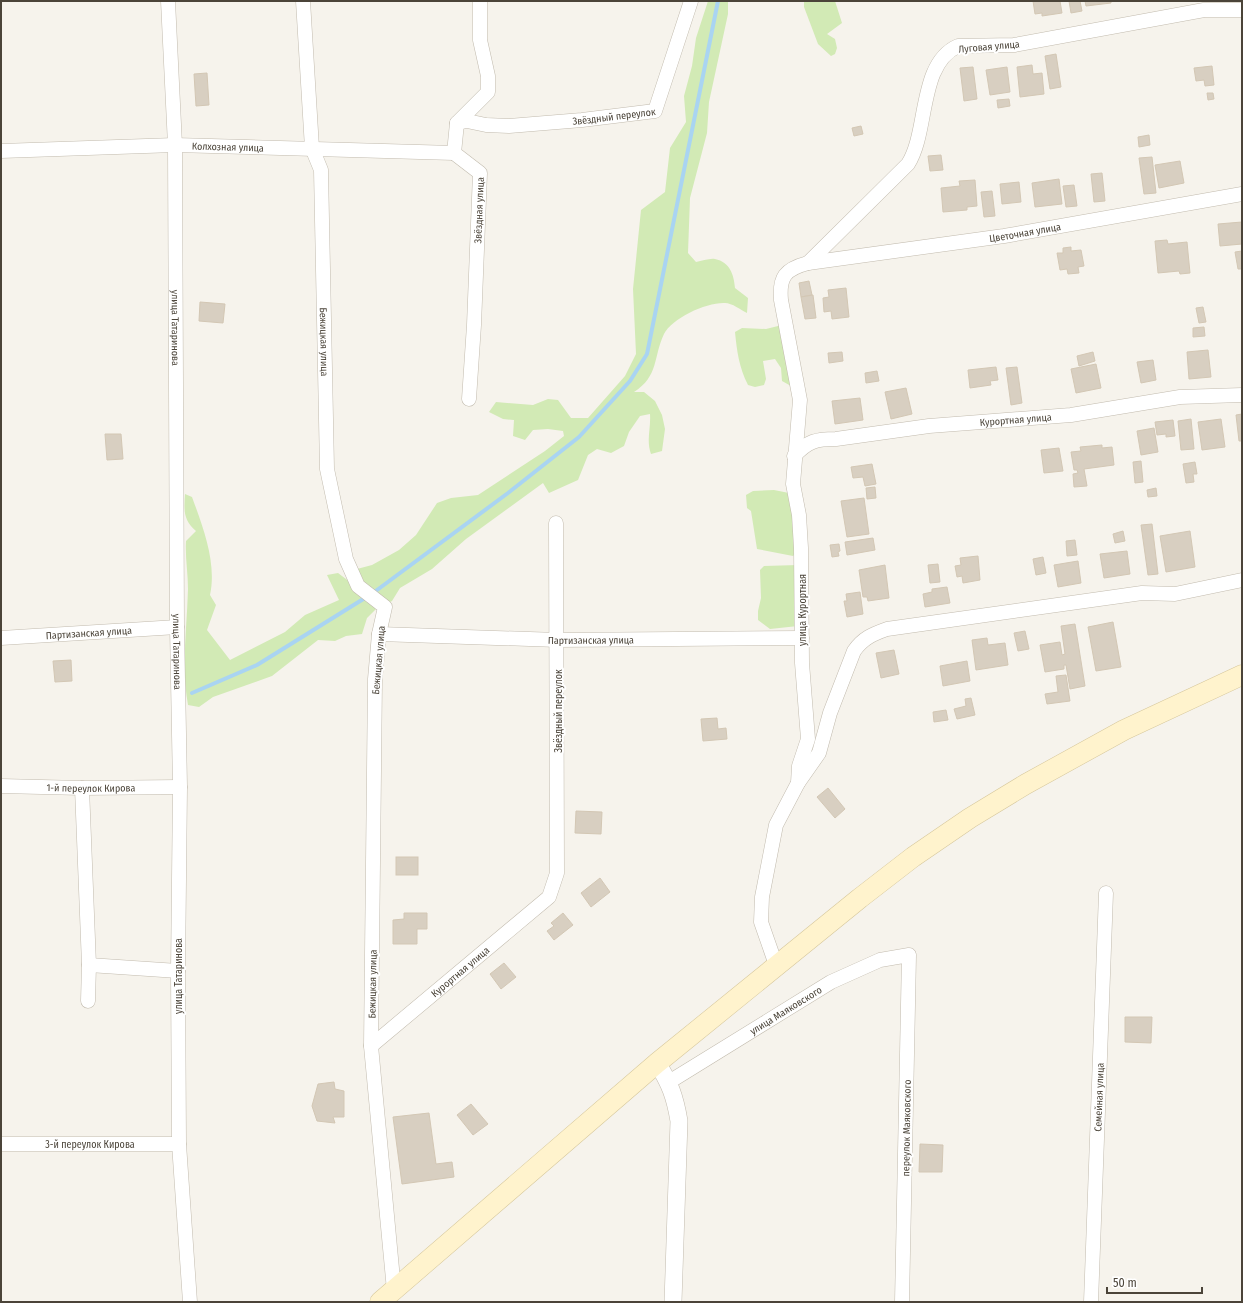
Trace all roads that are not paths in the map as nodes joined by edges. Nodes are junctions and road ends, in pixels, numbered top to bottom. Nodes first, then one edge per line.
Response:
1 (168, 1) edge
2 (303, 1) edge
3 (480, 1) edge
4 (691, 1) edge
5 (1242, 10) edge
6 (457, 123) junction
7 (174, 145) junction
8 (312, 148) junction
9 (1, 151) edge
10 (454, 153) junction
11 (1242, 194) edge
12 (808, 263) junction
13 (1242, 395) edge
14 (469, 399) dead end
15 (794, 456) junction
16 (556, 523) dead end
17 (1242, 580) edge
18 (177, 627) junction
19 (379, 634) junction
20 (1, 638) edge
21 (802, 638) junction
22 (558, 640) junction
23 (1242, 675) edge
24 (798, 783) junction
25 (1, 786) edge
26 (180, 787) junction
27 (82, 788) junction
28 (1106, 893) dead end
29 (548, 897) joint
30 (909, 955) joint
31 (90, 965) junction
32 (776, 966) junction
33 (178, 971) junction
34 (88, 1002) dead end
35 (371, 1046) junction
36 (656, 1063) junction
37 (669, 1082) junction
38 (1, 1144) edge
39 (179, 1144) junction
40 (387, 1296) edge
41 (190, 1302) edge
42 (673, 1302) edge
43 (902, 1302) edge
44 (1091, 1302) edge

1 - 7 street, улица Татаринова
2 - 8 street, Бежицкая улица
3 - 6 street
4 - 6 street, Звёздный переулок
5 - 12 street, Луговая улица
6 - 10 street
7 - 8 street, Колхозная улица
7 - 9 street, Колхозная улица
7 - 18 street, улица Татаринова
8 - 10 street, Колхозная улица
8 - 19 street, Бежицкая улица
10 - 14 street, Звёздная улица
11 - 12 street, Цветочная улица
12 - 15 street, улица Курортная
13 - 15 street, Курортная улица
15 - 21 street, улица Курортная
16 - 22 street, Звёздный переулок
17 - 24 street
18 - 20 street, Партизанская улица
18 - 26 street, улица Татаринова
19 - 22 street, Партизанская улица
19 - 35 street, Бежицкая улица
21 - 22 street, Партизанская улица
21 - 24 street, улица Курортная
22 - 29 street, Звёздный переулок
23 - 32 main road
24 - 32 street, улица Курортная
25 - 27 street, 1-й переулок Кирова
26 - 27 street, 1-й переулок Кирова
26 - 33 street, улица Татаринова
27 - 31 street
28 - 44 street, Семейная улица
29 - 35 street, Курортная улица
30 - 37 street, улица Маяковского
30 - 43 street, переулок Маяковского
31 - 33 street
31 - 34 street
32 - 36 main road
33 - 39 street, улица Татаринова
35 - 40 street, Бежицкая улица
36 - 37 street
36 - 40 main road
37 - 42 street
38 - 39 street, 3-й переулок Кирова
39 - 41 street, улица Татаринова

